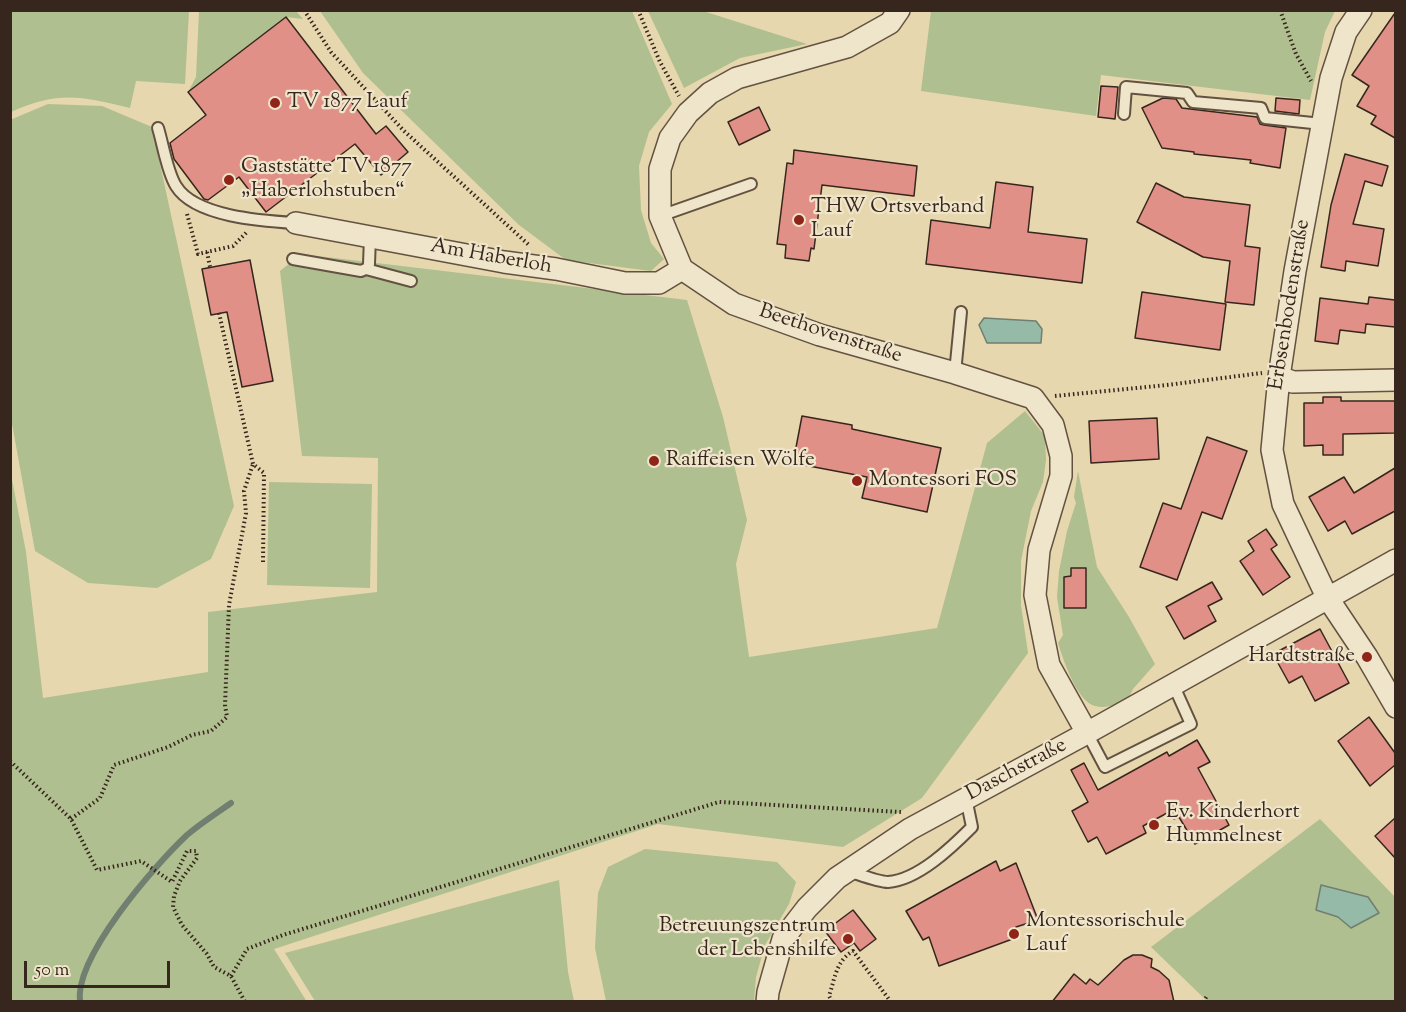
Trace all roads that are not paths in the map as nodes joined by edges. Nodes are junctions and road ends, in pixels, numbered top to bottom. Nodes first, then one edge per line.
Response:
1 (899, 10) edge
2 (1361, 10) edge
3 (1124, 114) dead end
4 (1322, 124) junction
5 (158, 128) dead end
6 (751, 184) dead end
7 (660, 216) junction
8 (296, 223) joint
9 (370, 237) junction
10 (293, 259) dead end
11 (366, 269) junction
12 (682, 269) junction
13 (411, 281) dead end
14 (962, 312) dead end
15 (955, 373) junction
16 (1279, 377) junction
17 (1395, 380) edge
18 (1395, 560) edge
19 (1327, 597) junction
20 (1173, 684) junction
21 (1395, 706) edge
22 (1087, 733) junction
23 (966, 798) junction
24 (848, 871) junction
25 (767, 1002) edge

1 - 7 street
2 - 4 street, Erbsenbodenstraße
3 - 4 lane
4 - 16 street, Erbsenbodenstraße
5 - 8 lane
6 - 7 lane
7 - 12 street
8 - 9 street, Am Haberloh
9 - 11 lane
9 - 12 street, Am Haberloh
10 - 11 lane
11 - 13 lane
12 - 15 street, Beethovenstraße
14 - 15 lane
15 - 22 street, Beethovenstraße
16 - 17 street
16 - 19 street, Erbsenbodenstraße
18 - 19 street, Daschstraße
19 - 20 street, Daschstraße
19 - 21 street
20 - 22 street, Daschstraße
20 - 22 lane
22 - 23 street, Daschstraße
23 - 24 street, Daschstraße
23 - 24 lane
24 - 25 street, Daschstraße

